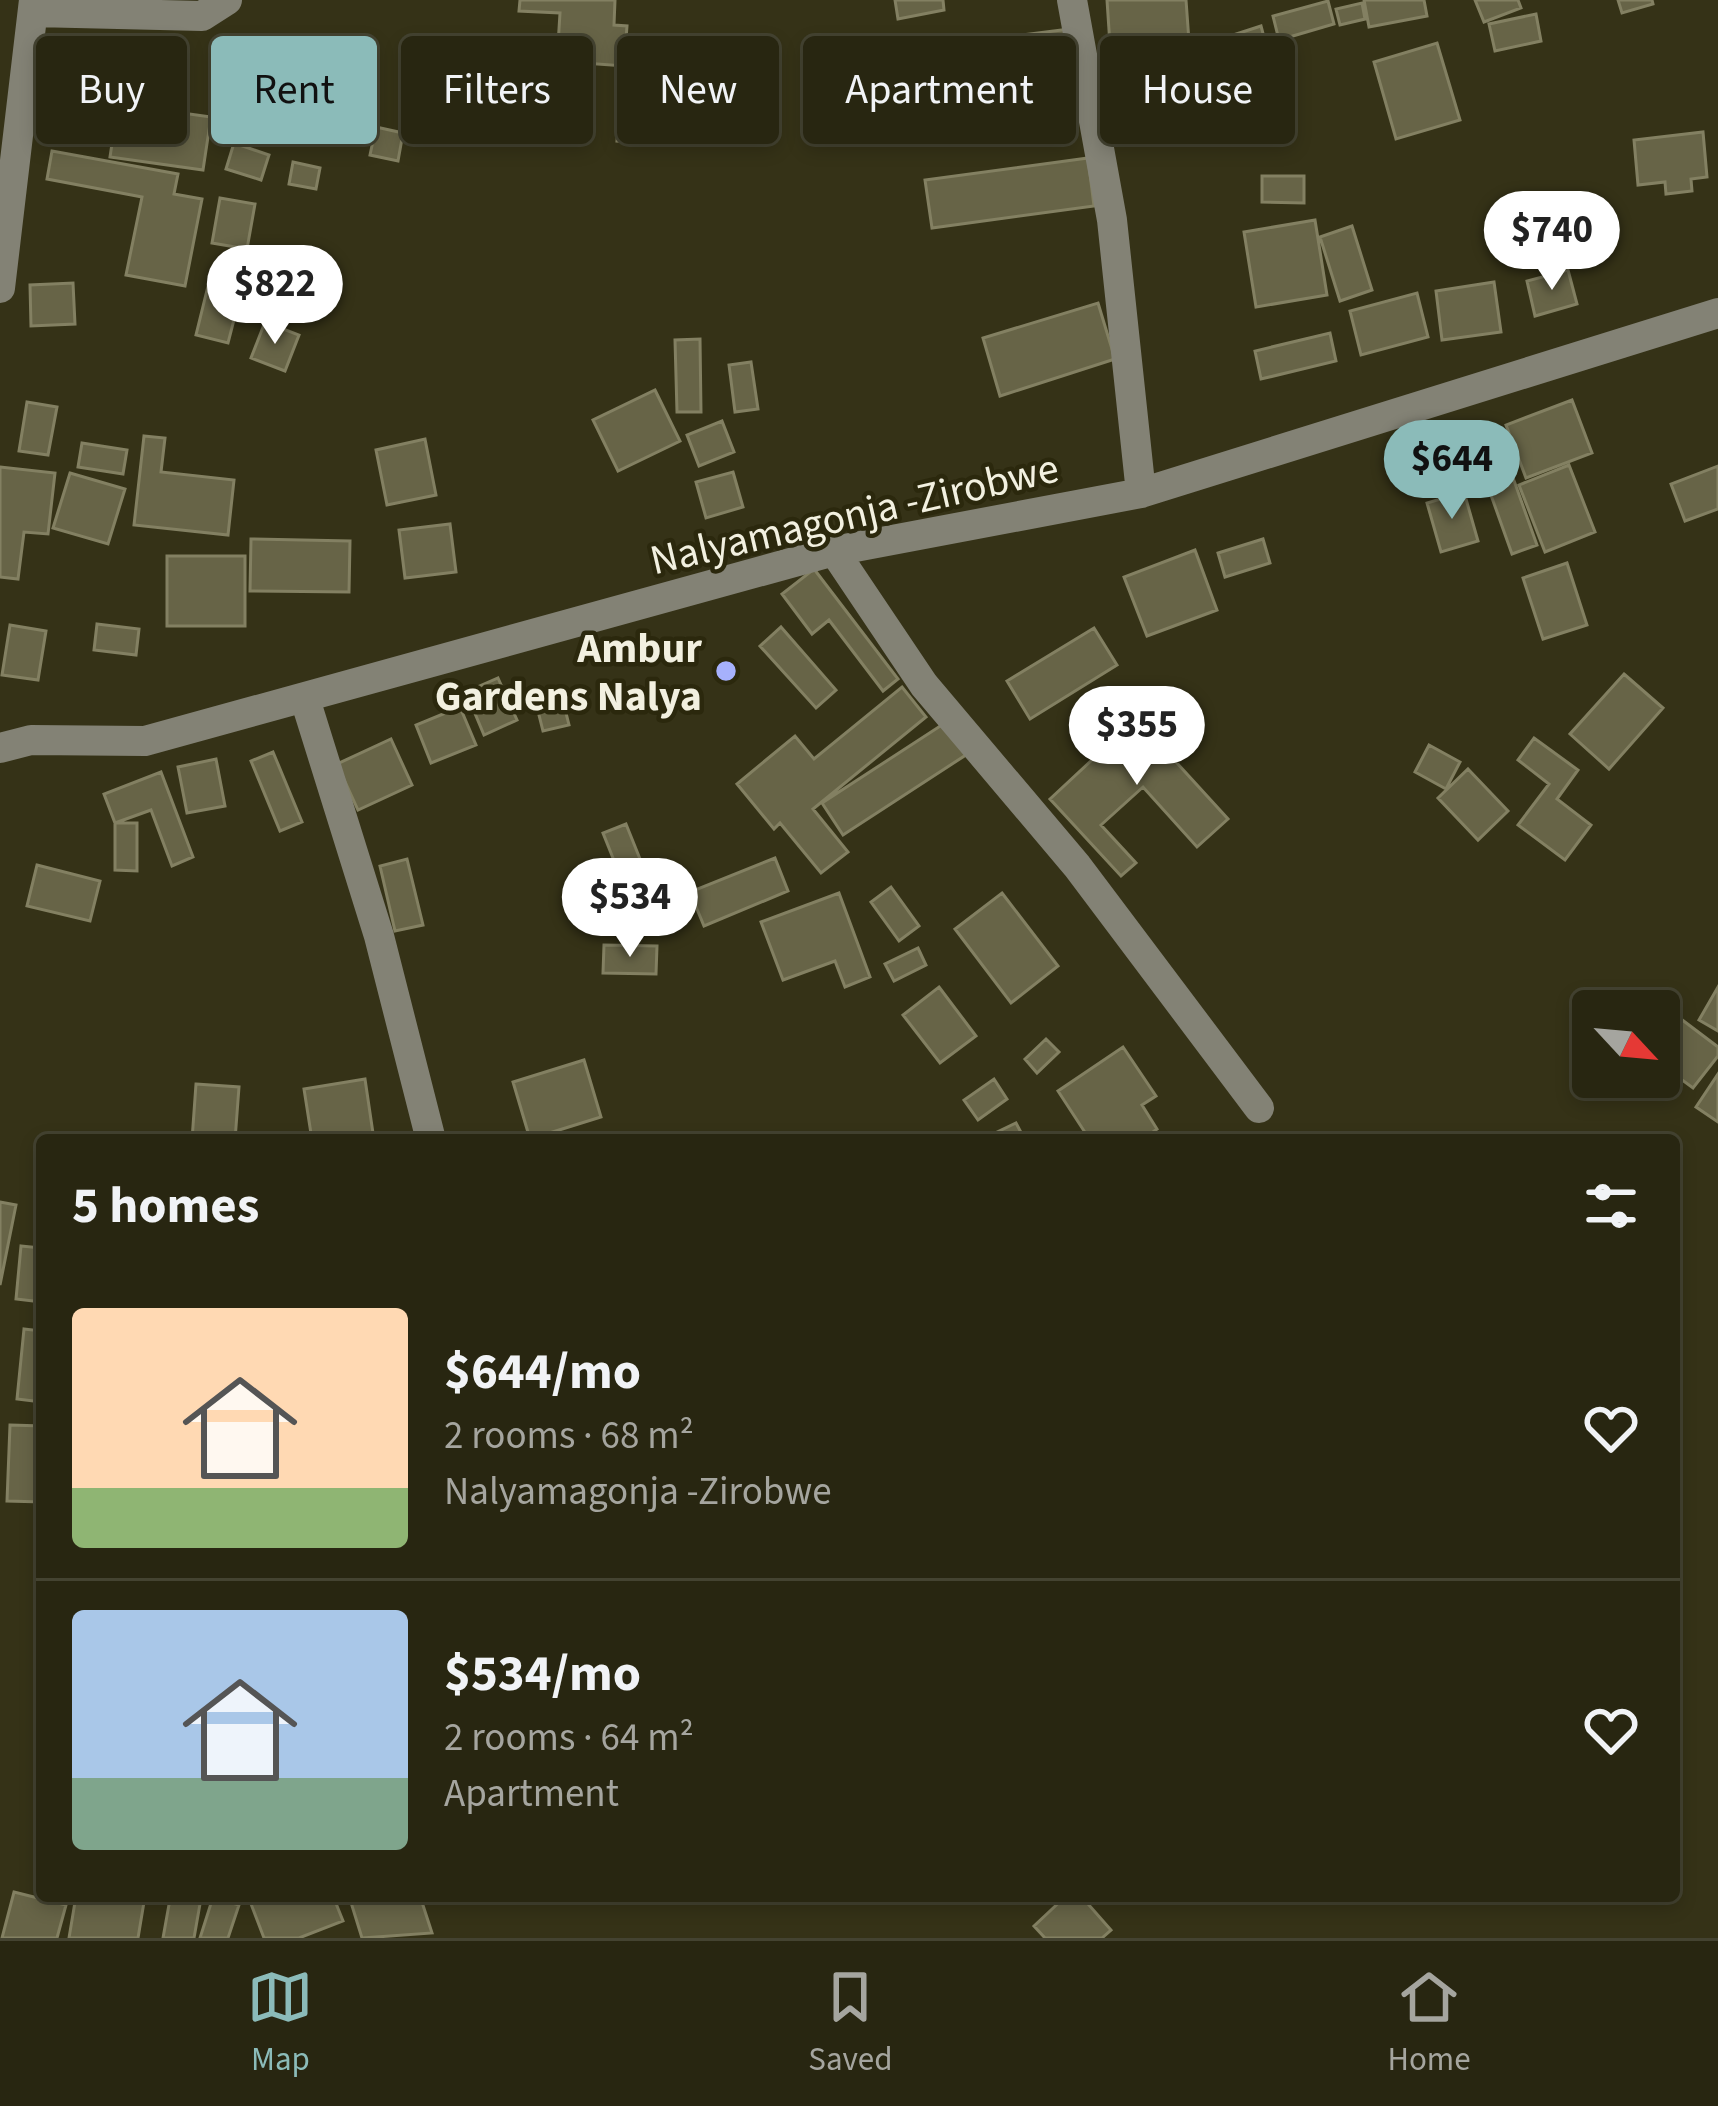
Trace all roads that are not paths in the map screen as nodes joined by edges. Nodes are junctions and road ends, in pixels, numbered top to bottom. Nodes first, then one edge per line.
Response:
1 (227, 0) edge
2 (1072, 0) edge
3 (34, 6) edge
4 (0, 288) edge
5 (1718, 313) edge
6 (1141, 494) junction
7 (833, 551) junction
8 (305, 699) junction
9 (0, 748) edge
10 (1258, 1108) dead end
11 (430, 1134) edge

1 - 3 street
2 - 6 street
3 - 4 street
5 - 6 street, Nalyamagonja -Zirobwe
6 - 7 street, Nalyamagonja -Zirobwe
7 - 8 street, Nalyamagonja -Zirobwe
7 - 10 street
8 - 9 street, Nalyamagonja -Zirobwe
8 - 11 street

